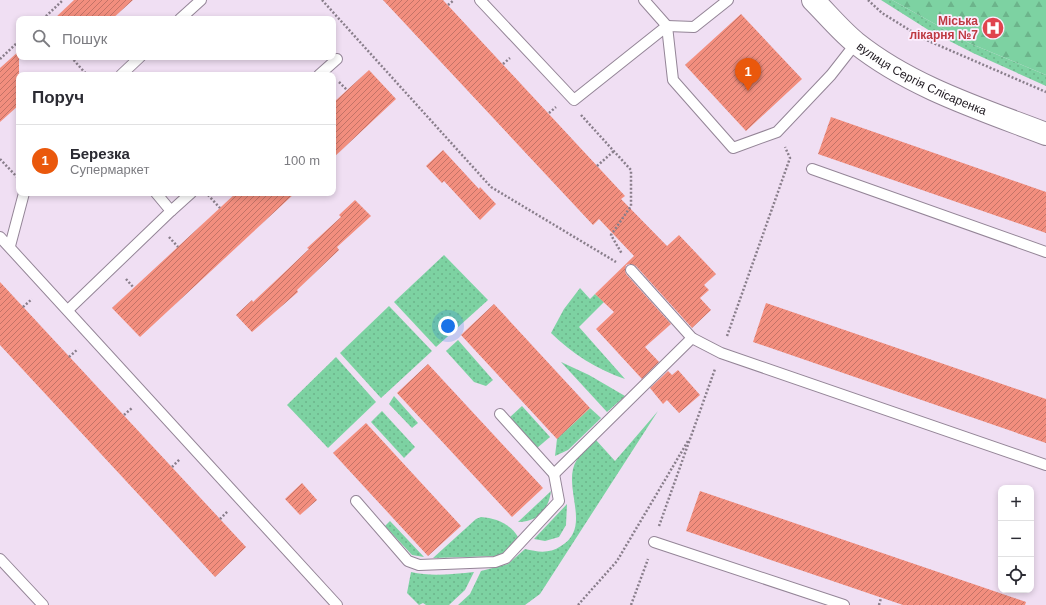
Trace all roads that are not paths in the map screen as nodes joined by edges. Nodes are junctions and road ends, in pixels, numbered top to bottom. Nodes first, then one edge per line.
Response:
1 (201, 0) edge
2 (480, 0) edge
3 (644, 0) edge
4 (728, 0) edge
5 (813, 0) edge
6 (183, 16) edge
7 (667, 26) junction
8 (856, 43) junction
9 (137, 60) edge
10 (336, 60) edge
11 (124, 72) edge
12 (322, 72) edge
13 (1046, 134) edge
14 (812, 169) dead end
15 (23, 196) edge
16 (158, 196) edge
17 (188, 196) edge
18 (171, 211) junction
19 (0, 237) edge
20 (10, 246) junction
21 (1046, 252) edge
22 (631, 270) road end
23 (68, 310) junction
24 (692, 338) junction
25 (500, 414) dead end
26 (1046, 465) edge
27 (554, 474) junction
28 (356, 500) dead end
29 (654, 542) dead end
30 (0, 560) edge
31 (43, 605) edge
32 (337, 605) edge
33 (844, 605) edge

1 - 6 lane
2 - 7 lane
3 - 7 lane
4 - 7 lane
5 - 8 street, вулиця Сергія Слісаренка
7 - 8 lane
8 - 13 street, вулиця Сергія Слісаренка
9 - 11 lane
10 - 12 lane
14 - 21 lane
15 - 20 lane
16 - 18 lane
17 - 18 lane
18 - 23 lane
19 - 20 lane
20 - 23 lane
22 - 24 lane
23 - 32 lane
24 - 26 lane
24 - 27 lane
25 - 27 lane
27 - 28 lane
29 - 33 lane
30 - 31 lane

